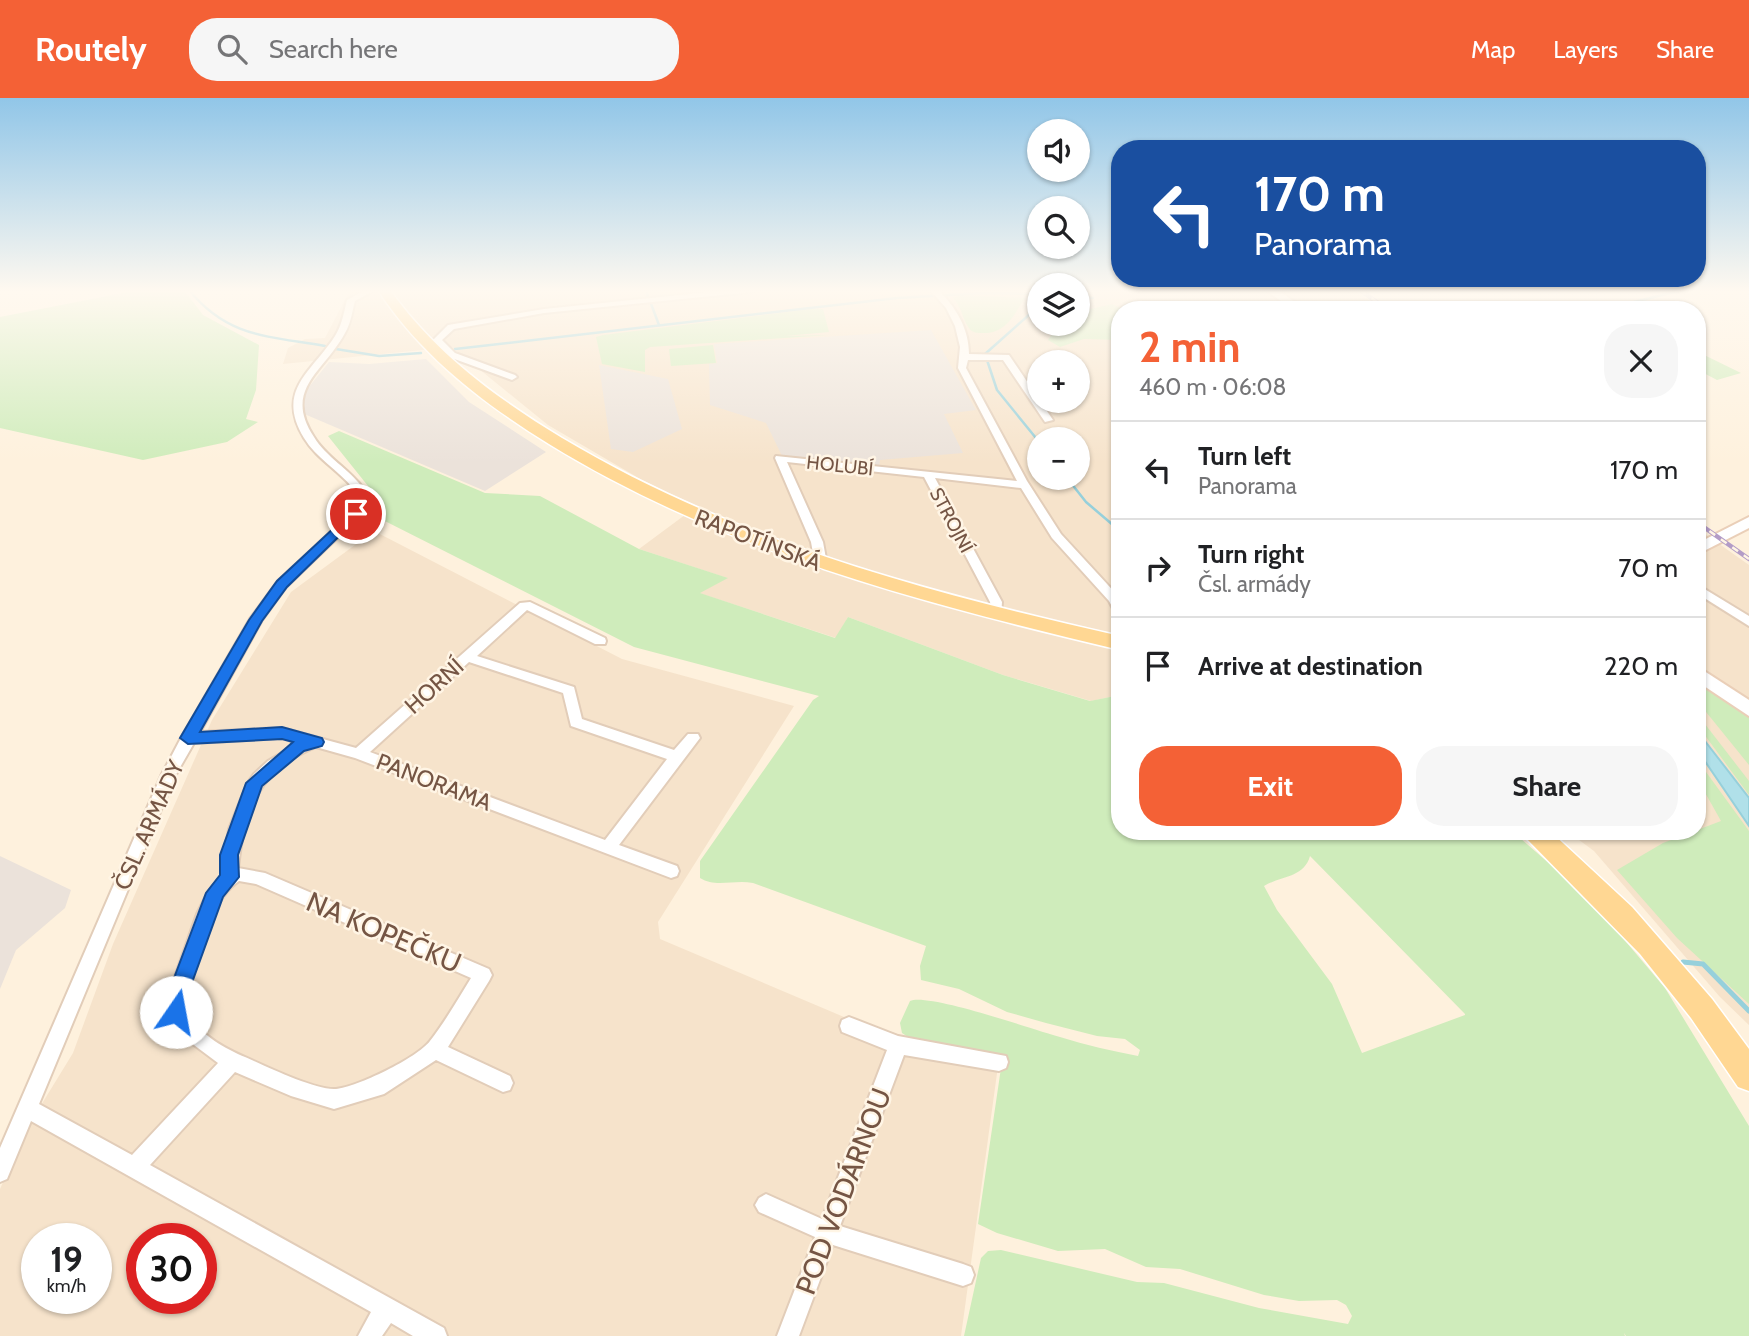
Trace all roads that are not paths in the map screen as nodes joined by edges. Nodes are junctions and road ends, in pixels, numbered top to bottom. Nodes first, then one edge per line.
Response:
1 (329, 348) edge
2 (431, 348) edge
3 (445, 348) edge
4 (967, 348) edge
5 (965, 357) junction
6 (512, 377) dead end
7 (1048, 420) dead end
8 (928, 475) junction
9 (1025, 485) junction
10 (1749, 522) edge
11 (1706, 545) edge
12 (821, 564) junction
13 (1706, 594) edge
14 (1111, 596) edge
15 (997, 614) junction
16 (509, 618) junction
17 (1749, 622) edge
18 (527, 623) dead end
19 (600, 641) dead end
20 (1111, 641) edge
21 (467, 657) junction
22 (1706, 679) edge
23 (1749, 709) edge
24 (188, 738) junction
25 (693, 738) dead end
26 (316, 742) junction
27 (359, 754) junction
28 (677, 757) junction
29 (1542, 840) edge
30 (608, 848) junction
31 (671, 871) dead end
32 (229, 877) junction
33 (849, 1026) dead end
34 (898, 1045) junction
35 (435, 1050) junction
36 (232, 1061) junction
37 (999, 1062) dead end
38 (1749, 1076) edge
39 (503, 1083) dead end
40 (27, 1108) junction
41 (134, 1168) junction
42 (0, 1172) edge
43 (766, 1205) dead end
44 (827, 1232) junction
45 (962, 1275) dead end
46 (387, 1309) junction
47 (369, 1336) edge
48 (436, 1336) edge
49 (788, 1336) edge

1 - 24 street, ČSL. ARMÁDY
2 - 12 main road, RAPOTÍNSKÁ
3 - 6 street
4 - 5 street
5 - 7 street
5 - 9 street
8 - 9 street, STROJNÍ
8 - 12 street, HOLUBÍ
8 - 15 street, STROJNÍ
9 - 14 street
10 - 11 street
12 - 15 main road, RAPOTÍNSKÁ
13 - 17 street
15 - 20 main road, RAPOTÍNSKÁ
16 - 18 street
16 - 19 street, HORNÍ
16 - 21 street, HORNÍ
21 - 27 street, HORNÍ
21 - 28 street
22 - 23 street
24 - 26 street, PANORAMA
24 - 40 street, ČSL. ARMÁDY
25 - 28 street
26 - 27 street, PANORAMA
26 - 32 street, NA KOPEČKU
27 - 30 street, PANORAMA
28 - 30 street
29 - 38 main road
30 - 31 street, PANORAMA
32 - 35 street, NA KOPEČKU
32 - 36 street, NA KOPEČKU
33 - 34 street
34 - 37 street
34 - 44 street, POD VODÁRNOU
35 - 36 street, NA KOPEČKU
35 - 39 street
36 - 41 street
40 - 41 street
40 - 42 street, ČSL. ARMÁDY
41 - 46 street
43 - 44 street
44 - 45 street
44 - 49 street, POD VODÁRNOU
46 - 47 street
46 - 48 street

